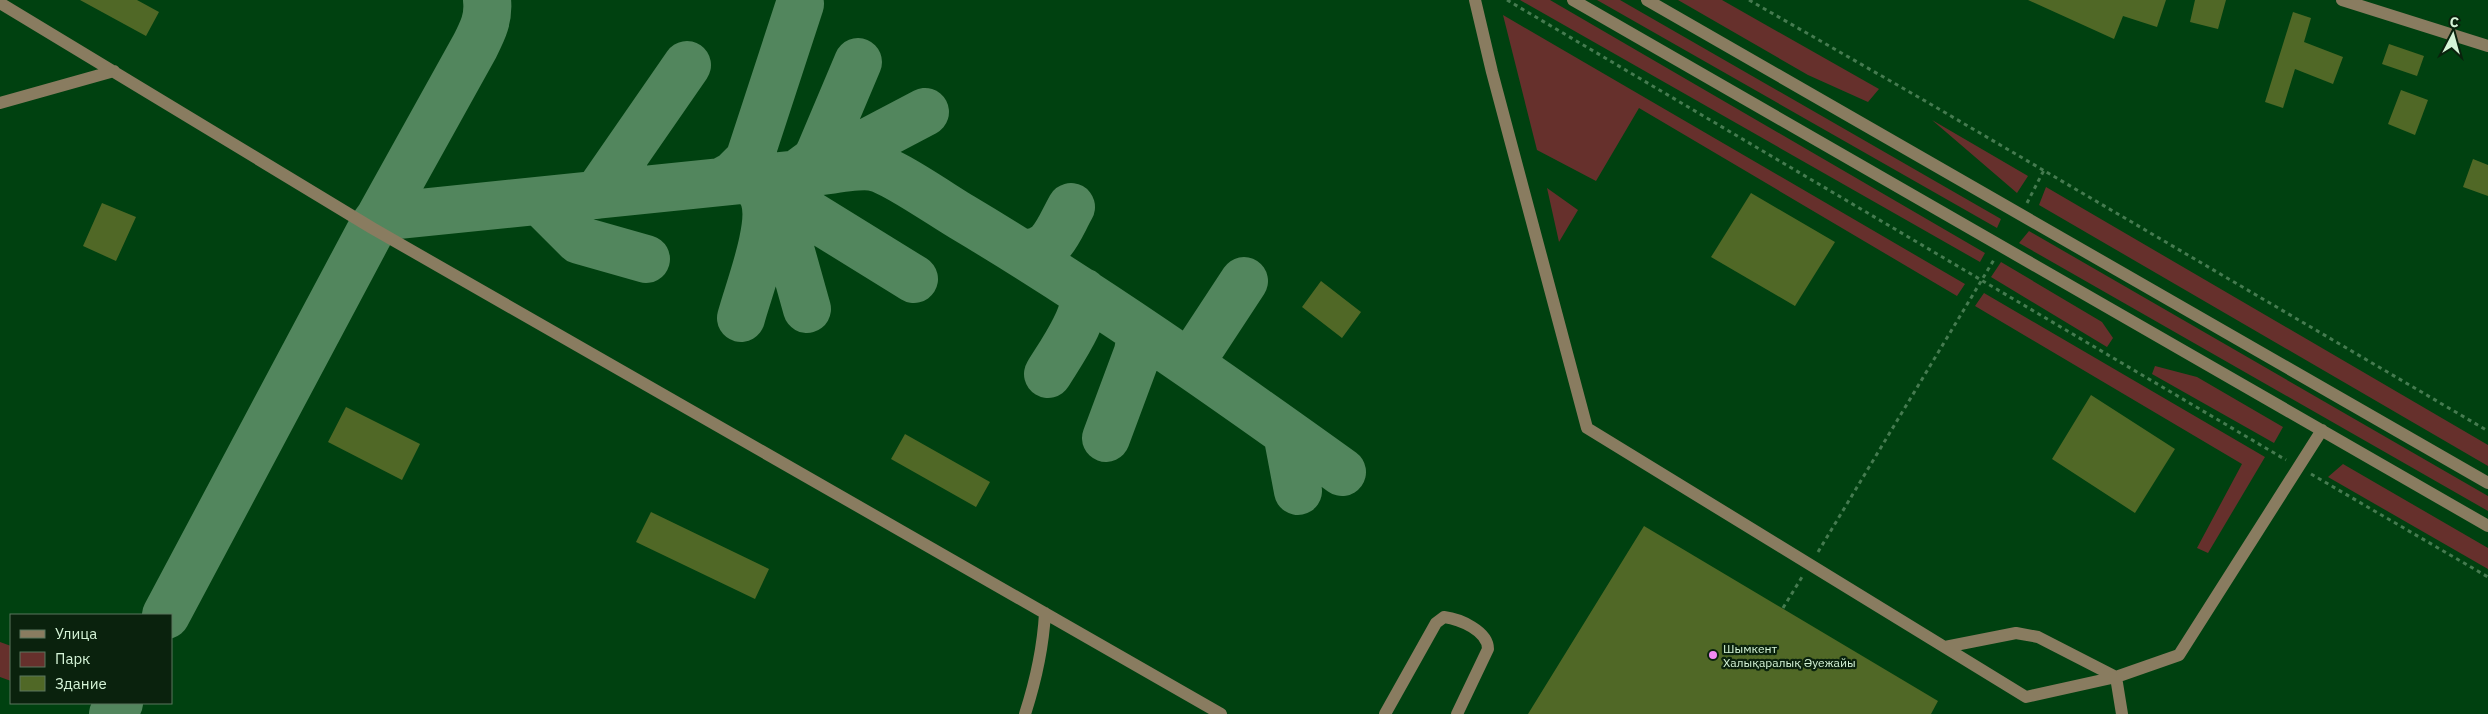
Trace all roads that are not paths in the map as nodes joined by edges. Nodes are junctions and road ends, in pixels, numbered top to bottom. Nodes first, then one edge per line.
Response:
1 (1475, 0) edge
2 (1573, 0) edge
3 (1647, 0) edge
4 (2342, 0) edge
5 (0, 2) edge
6 (2488, 46) edge
7 (114, 70) junction
8 (0, 103) edge
9 (2322, 430) junction
10 (2488, 483) edge
11 (2488, 526) edge
12 (1045, 613) junction
13 (1945, 647) junction
14 (2116, 677) junction
15 (1025, 714) edge
16 (1221, 714) edge
17 (1385, 714) edge
18 (1457, 714) edge
19 (2122, 714) edge

1 - 13 street
2 - 9 street
3 - 10 street
4 - 6 street
5 - 7 street
7 - 8 street
7 - 12 street
9 - 11 street
9 - 14 street
12 - 15 street
12 - 16 street
13 - 14 street
13 - 14 street
14 - 19 street
17 - 18 street

